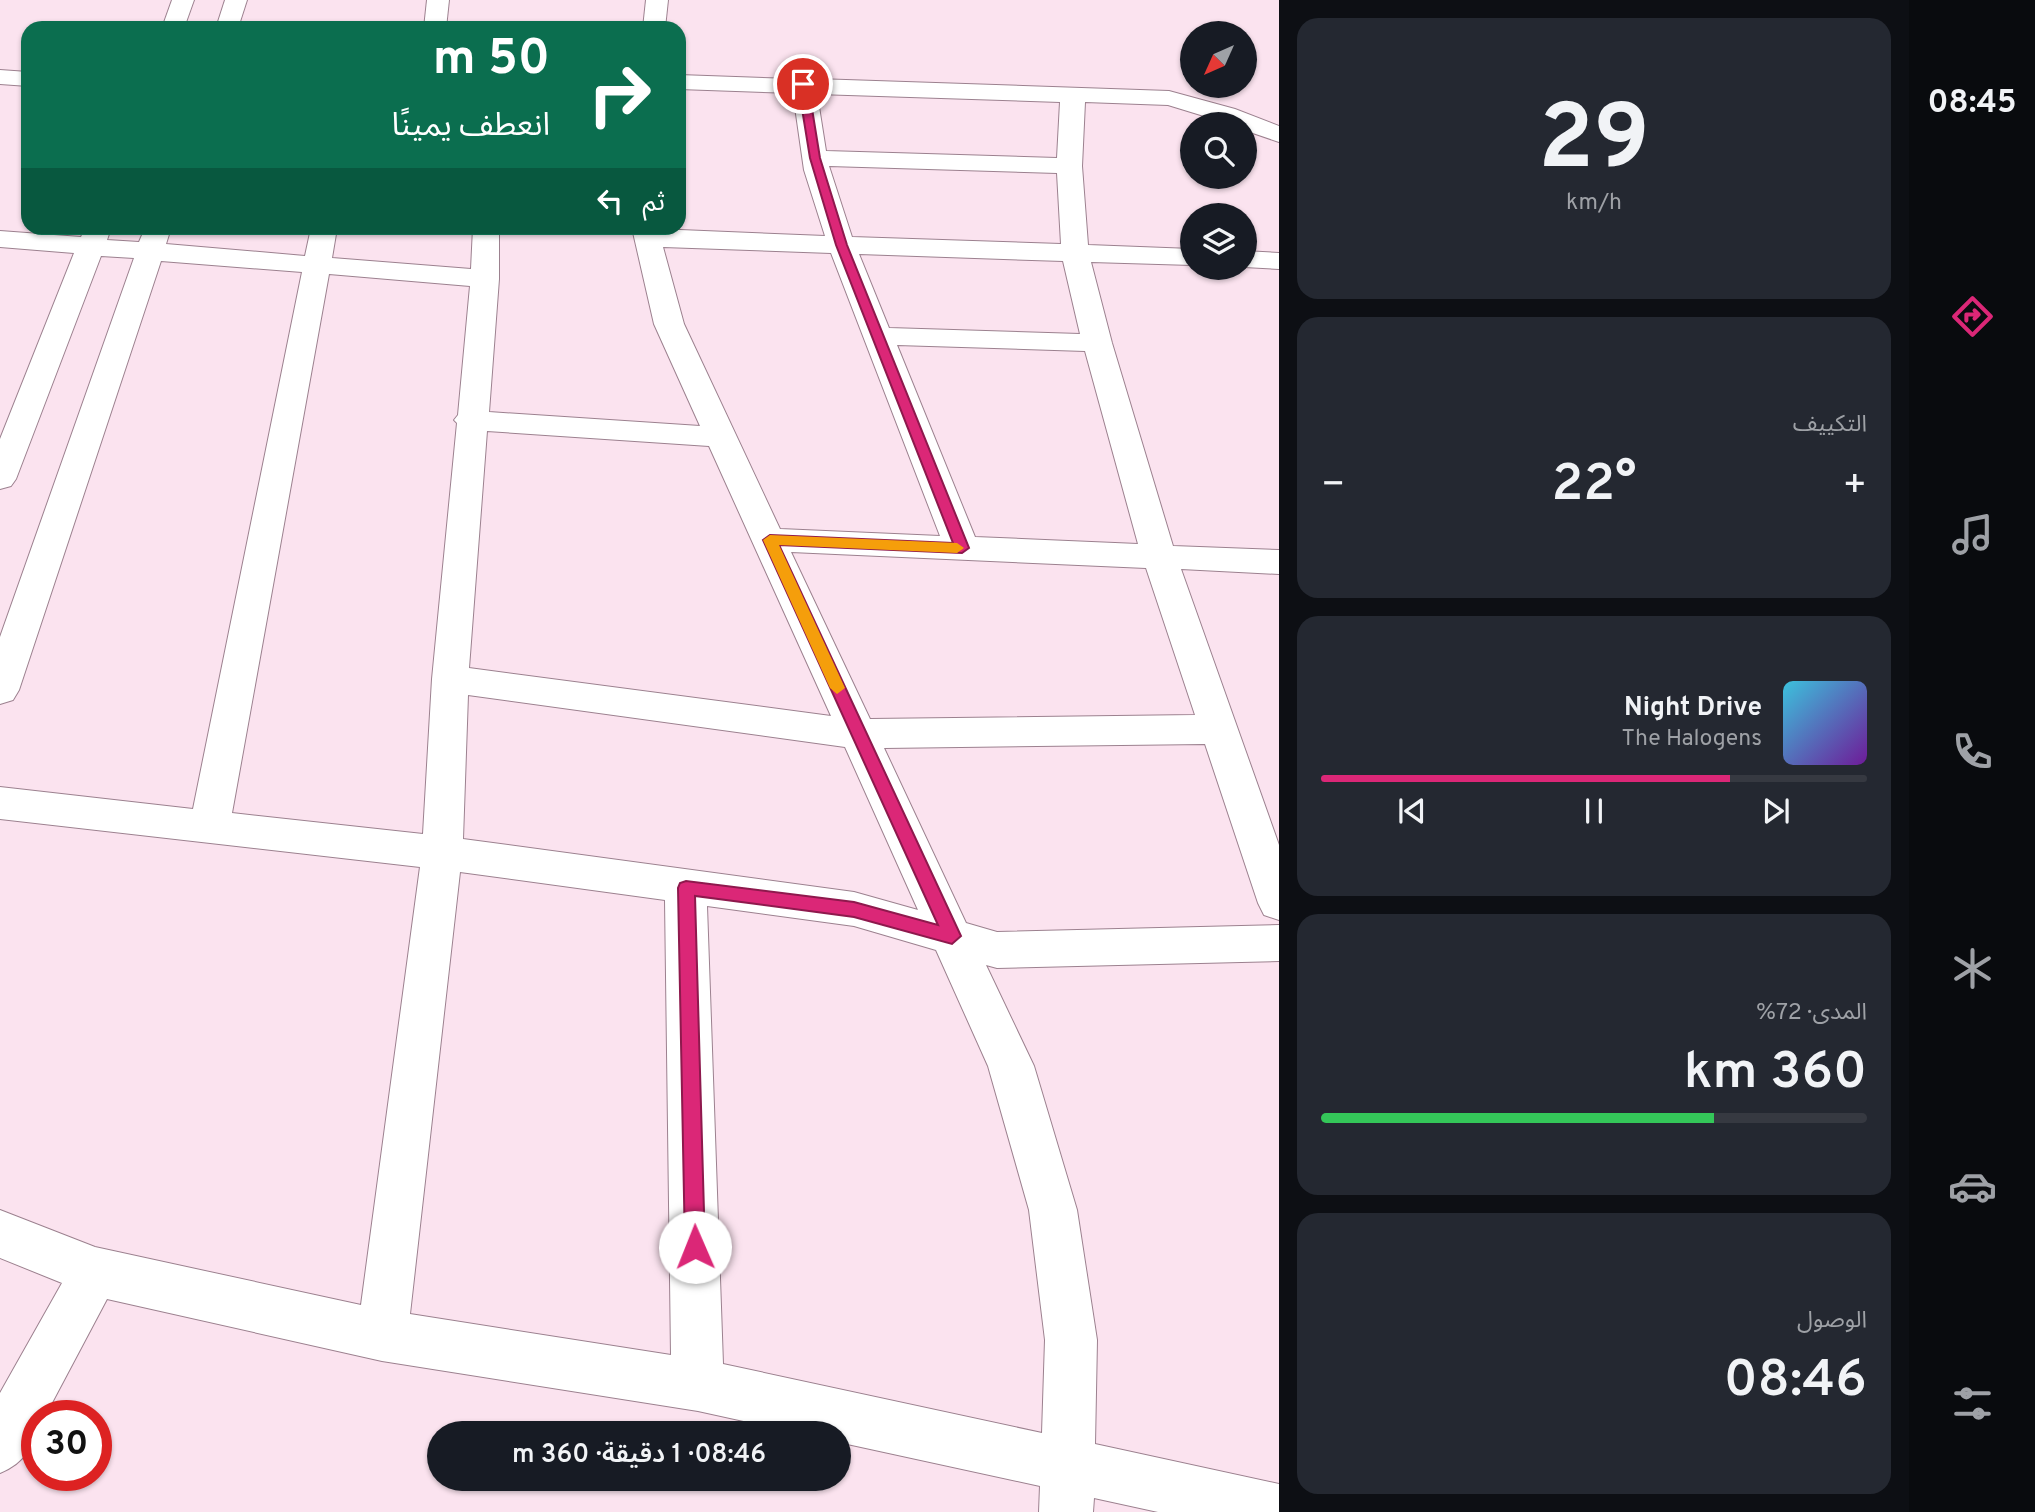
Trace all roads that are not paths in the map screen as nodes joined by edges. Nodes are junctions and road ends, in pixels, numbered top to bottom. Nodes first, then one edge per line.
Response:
1 (183, 0) edge
2 (236, 0) edge
3 (439, 0) edge
4 (657, 0) edge
5 (176, 21) edge
6 (229, 21) edge
7 (436, 21) edge
8 (655, 21) edge
9 (804, 75) junction
10 (686, 82) edge
11 (1073, 95) junction
12 (1279, 135) edge
13 (815, 158) junction
14 (1069, 166) junction
15 (323, 235) edge
16 (486, 235) edge
17 (647, 235) edge
18 (679, 235) edge
19 (94, 238) edge
20 (0, 239) edge
21 (153, 240) edge
22 (842, 245) junction
23 (1075, 251) junction
24 (1180, 256) edge
25 (1257, 260) edge
26 (1279, 261) edge
27 (317, 264) junction
28 (485, 279) junction
29 (878, 336) junction
30 (1097, 343) junction
31 (470, 420) junction
32 (722, 437) junction
33 (0, 479) edge
34 (770, 540) junction
35 (962, 548) junction
36 (1159, 557) junction
37 (1279, 562) edge
38 (450, 679) junction
39 (0, 690) edge
40 (1219, 729) junction
41 (858, 734) junction
42 (0, 803) edge
43 (210, 826) junction
44 (442, 853) junction
45 (686, 888) junction
46 (1279, 903) edge
47 (952, 936) junction
48 (1279, 943) edge
49 (0, 1234) edge
50 (95, 1272) junction
51 (382, 1335) junction
52 (698, 1385) junction
53 (0, 1446) edge
54 (1067, 1489) edge
55 (1279, 1511) edge

1 - 5 street
2 - 6 street
3 - 7 street
4 - 8 street
9 - 10 street
9 - 11 street
9 - 13 street
11 - 12 street
11 - 14 street
13 - 14 street
13 - 22 street
14 - 23 street
15 - 27 street
16 - 28 street
17 - 32 street
18 - 22 street
19 - 20 street
19 - 21 street
19 - 33 street
21 - 27 street
21 - 39 street
22 - 23 street
22 - 29 street
23 - 24 street
23 - 30 street
25 - 26 street
27 - 28 street
27 - 43 street
28 - 31 street
29 - 30 street
29 - 35 street
30 - 36 street
31 - 32 street
31 - 38 street
32 - 34 street
34 - 35 street
34 - 41 street
35 - 36 street
36 - 37 street
36 - 40 street
38 - 41 street
38 - 44 street
40 - 41 street
40 - 46 street
41 - 47 street
42 - 43 street
43 - 44 street
44 - 45 street
44 - 51 street
45 - 47 street
45 - 52 street
47 - 48 street
47 - 54 street
49 - 50 street
50 - 51 street
50 - 53 street
51 - 52 street
52 - 54 street
54 - 55 street

